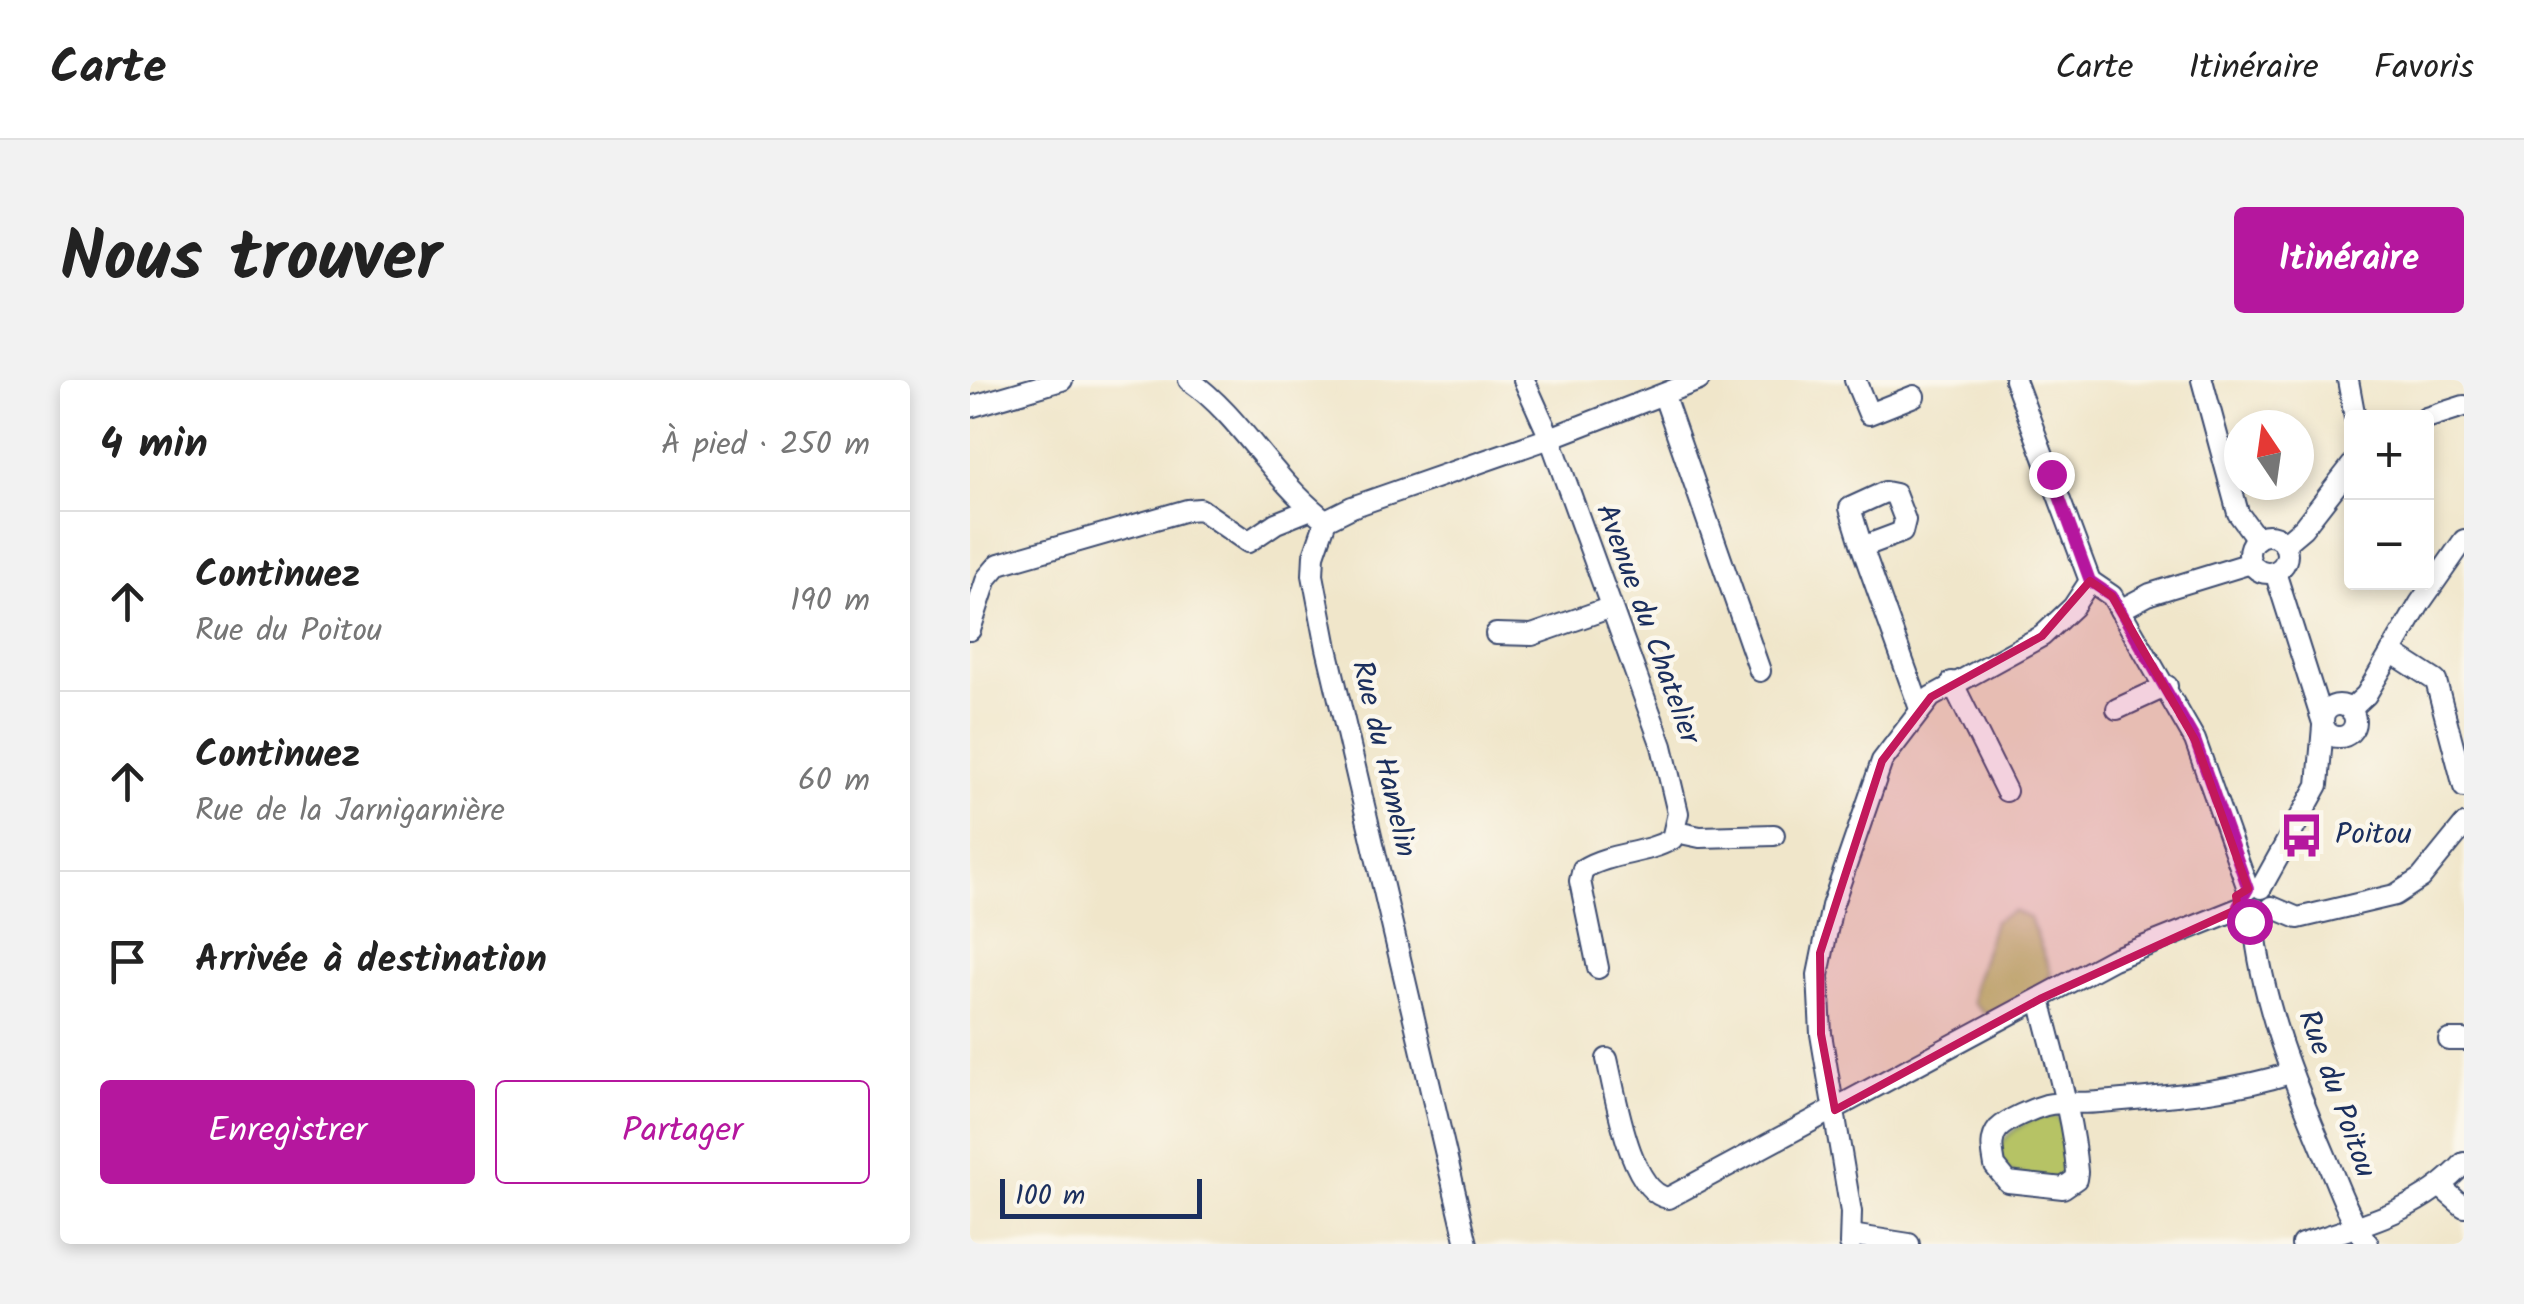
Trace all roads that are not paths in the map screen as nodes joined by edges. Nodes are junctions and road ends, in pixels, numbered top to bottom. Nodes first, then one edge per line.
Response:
1 (1062, 380) edge
2 (1189, 380) edge
3 (1524, 380) edge
4 (1856, 380) edge
5 (2015, 380) edge
6 (2202, 380) edge
7 (2348, 380) edge
8 (1694, 381) edge
9 (1664, 396) junction
10 (1914, 396) dead end
11 (2464, 406) edge
12 (970, 408) edge
13 (2354, 410) edge
14 (2434, 415) edge
15 (1550, 438) junction
16 (2344, 476) edge
17 (1319, 514) junction
18 (2257, 539) junction
19 (2464, 540) edge
20 (2284, 544) junction
21 (1862, 547) dead end
22 (2252, 563) junction
23 (2275, 572) junction
24 (2090, 581) junction
25 (1609, 608) junction
26 (2120, 610) junction
27 (970, 630) edge
28 (1496, 634) dead end
29 (2391, 652) junction
30 (1760, 670) dead end
31 (1952, 682) junction
32 (2167, 686) junction
33 (2314, 691) junction
34 (2344, 708) junction
35 (1920, 709) junction
36 (2117, 709) dead end
37 (2323, 725) junction
38 (2343, 737) junction
39 (2318, 785) junction
40 (2464, 788) edge
41 (2006, 791) dead end
42 (2464, 825) edge
43 (1676, 832) junction
44 (1774, 835) dead end
45 (2254, 889) junction
46 (2272, 908) junction
47 (2246, 916) junction
48 (1598, 968) dead end
49 (2040, 998) junction
50 (1607, 1059) dead end
51 (2290, 1072) junction
52 (2062, 1103) junction
53 (1835, 1110) junction
54 (2464, 1163) edge
55 (2442, 1188) junction
56 (2464, 1207) edge
57 (2362, 1235) edge
58 (1850, 1240) edge
59 (1467, 1244) edge
60 (1909, 1244) edge
61 (2302, 1244) edge

1 - 12 street
2 - 17 street
3 - 15 street, Avenue du Chatelier
4 - 10 street
5 - 24 street
6 - 18 street
7 - 13 street
8 - 9 street
9 - 15 street
9 - 30 street
11 - 14 street
15 - 17 street
15 - 25 street, Avenue du Chatelier
16 - 20 street
17 - 27 street
17 - 59 street, Rue du Hamelin
18 - 20 street
18 - 22 street
19 - 29 street
20 - 23 street
21 - 35 street
22 - 23 street
22 - 26 street
23 - 33 street
24 - 26 street
24 - 31 street
25 - 28 street
25 - 43 street, Avenue du Chatelier
26 - 32 street
29 - 34 street
29 - 40 street
31 - 35 street
31 - 41 street
32 - 36 street
32 - 45 street
33 - 34 street
33 - 37 street
34 - 37 street
34 - 38 street
35 - 53 street
37 - 38 street
37 - 39 street
38 - 39 street
39 - 45 street
42 - 46 street
43 - 44 street
43 - 48 street
45 - 46 street
45 - 47 street
46 - 47 street
47 - 49 street
47 - 51 street, Rue du Poitou
49 - 52 street
49 - 53 street
50 - 53 street
51 - 52 street
51 - 57 street, Rue du Poitou
52 - 52 street
53 - 58 street
54 - 55 street
55 - 56 street
55 - 57 street
57 - 61 street
58 - 60 street

